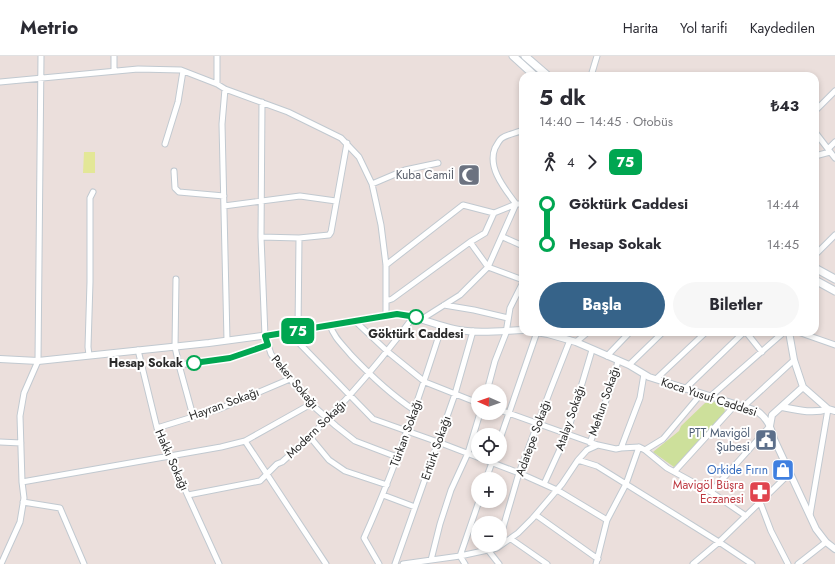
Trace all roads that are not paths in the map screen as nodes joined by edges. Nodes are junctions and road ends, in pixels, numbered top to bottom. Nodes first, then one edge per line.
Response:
1 (42, 56) edge
2 (114, 56) edge
3 (217, 56) edge
4 (513, 56) edge
5 (525, 56) edge
6 (597, 56) edge
7 (114, 71) junction
8 (183, 71) junction
9 (531, 72) edge
10 (543, 72) edge
11 (591, 72) edge
12 (41, 78) junction
13 (0, 82) edge
14 (217, 84) junction
15 (224, 89) junction
16 (835, 91) edge
17 (262, 102) junction
18 (819, 107) edge
19 (519, 132) edge
20 (819, 137) edge
21 (835, 142) edge
22 (165, 144) dead end
23 (347, 144) junction
24 (829, 151) junction
25 (819, 155) edge
26 (835, 158) edge
27 (438, 163) dead end
28 (174, 171) dead end
29 (372, 184) junction
30 (93, 192) dead end
31 (224, 196) junction
32 (261, 200) junction
33 (336, 201) junction
34 (516, 204) junction
35 (224, 206) junction
36 (494, 213) junction
37 (835, 236) edge
38 (261, 237) junction
39 (503, 237) junction
40 (299, 238) junction
41 (470, 242) junction
42 (519, 244) edge
43 (819, 251) edge
44 (386, 265) junction
45 (488, 267) junction
46 (819, 270) edge
47 (176, 279) dead end
48 (519, 279) edge
49 (835, 279) edge
50 (819, 282) edge
51 (519, 289) edge
52 (835, 291) edge
53 (386, 301) junction
54 (444, 305) junction
55 (386, 316) junction
56 (414, 316) junction
57 (508, 318) junction
58 (422, 319) junction
59 (355, 321) junction
60 (330, 325) junction
61 (442, 326) junction
62 (506, 330) junction
63 (519, 330) edge
64 (298, 331) junction
65 (473, 331) junction
66 (265, 336) junction
67 (535, 336) edge
68 (552, 336) edge
69 (581, 336) edge
70 (626, 336) edge
71 (659, 336) edge
72 (702, 336) edge
73 (741, 336) edge
74 (748, 336) edge
75 (780, 336) edge
76 (790, 336) edge
77 (810, 336) edge
78 (227, 340) junction
79 (573, 341) junction
80 (834, 344) edge
81 (268, 345) junction
82 (175, 347) junction
83 (138, 350) junction
84 (592, 350) junction
85 (388, 352) junction
86 (762, 352) junction
87 (89, 355) junction
88 (607, 356) junction
89 (0, 359) edge
90 (618, 360) junction
91 (794, 360) junction
92 (38, 361) junction
93 (179, 365) junction
94 (629, 365) junction
95 (369, 374) junction
96 (644, 374) junction
97 (290, 379) junction
98 (656, 379) junction
99 (424, 382) junction
100 (489, 384) edge
101 (803, 388) junction
102 (685, 389) junction
103 (455, 394) junction
104 (701, 394) junction
105 (350, 396) junction
106 (711, 396) junction
107 (471, 400) edge
108 (311, 404) junction
109 (736, 404) junction
110 (743, 407) junction
111 (782, 407) junction
112 (828, 409) junction
113 (414, 410) junction
114 (835, 411) edge
115 (509, 412) junction
116 (763, 415) junction
117 (772, 415) junction
118 (193, 416) junction
119 (328, 419) junction
120 (478, 420) edge
121 (538, 424) junction
122 (770, 426) junction
123 (157, 428) junction
124 (504, 428) edge
125 (407, 431) junction
126 (567, 434) junction
127 (310, 437) junction
128 (245, 441) junction
129 (0, 442) edge
130 (438, 442) junction
131 (21, 443) junction
132 (590, 443) junction
133 (598, 445) junction
134 (621, 448) junction
135 (639, 448) junction
136 (645, 450) junction
137 (468, 453) junction
138 (471, 454) edge
139 (169, 456) junction
140 (397, 456) junction
141 (578, 460) junction
142 (501, 464) edge
143 (674, 472) junction
144 (520, 473) junction
145 (790, 473) junction
146 (267, 474) junction
147 (22, 482) junction
148 (544, 484) junction
149 (626, 484) junction
150 (387, 486) junction
151 (557, 490) junction
152 (711, 492) junction
153 (188, 495) junction
154 (383, 496) junction
155 (23, 502) junction
156 (760, 502) junction
157 (415, 508) junction
158 (477, 508) edge
159 (536, 514) junction
160 (810, 515) junction
161 (507, 516) edge
162 (746, 516) junction
163 (607, 520) junction
164 (511, 539) junction
165 (507, 541) edge
166 (719, 542) junction
167 (826, 542) junction
168 (835, 549) edge
169 (479, 552) edge
170 (490, 552) edge
171 (460, 556) junction
172 (597, 561) edge
173 (428, 562) edge
174 (1, 564) edge
175 (84, 564) edge
176 (219, 564) edge
177 (326, 564) edge
178 (379, 564) edge
179 (395, 564) edge
180 (403, 564) edge
181 (465, 564) edge
182 (499, 564) edge
183 (547, 564) edge
184 (693, 564) edge
185 (752, 564) edge
186 (788, 564) edge
187 (798, 564) edge

1 - 12 street
2 - 7 street
3 - 14 street
4 - 9 main road
5 - 10 main road
6 - 11 street
7 - 8 street
7 - 12 street
8 - 14 street
8 - 22 street
12 - 13 street
12 - 92 street
14 - 15 street
15 - 17 street
15 - 31 street
16 - 18 street
17 - 23 street
17 - 32 street, Peker Sokağı
19 - 34 street
20 - 24 street
21 - 24 street
23 - 29 street
23 - 33 street
24 - 25 street
24 - 26 street
27 - 29 street
28 - 31 street
29 - 44 street
30 - 87 street
31 - 35 street
32 - 33 street
32 - 35 street
32 - 38 street, Peker Sokağı
33 - 40 street
34 - 36 street
34 - 39 street
35 - 78 street
36 - 41 street
36 - 44 street
37 - 43 street
38 - 40 street
38 - 66 street, Peker Sokağı
39 - 42 street
39 - 45 street
40 - 64 street
41 - 45 street
41 - 53 street
44 - 53 street
45 - 48 street
45 - 54 street
46 - 49 main road
47 - 82 street
50 - 52 main road
51 - 57 street
53 - 55 street
54 - 57 street
54 - 58 street
55 - 56 street
55 - 59 street
56 - 58 street
56 - 85 street, Modern Sokağı
57 - 62 street
58 - 61 street
59 - 60 street
59 - 85 street
60 - 64 street
60 - 95 street
61 - 65 street
61 - 99 street, Türkan Sokağı
62 - 63 street
62 - 65 street
62 - 100 street
64 - 66 street
64 - 105 street
65 - 103 street, Ertürk Sokağı
66 - 78 street
66 - 81 street, Peker Sokağı
67 - 115 street
68 - 79 street, Koca Yusuf Caddesi
69 - 79 street
70 - 88 street
71 - 94 street
72 - 98 street
73 - 102 street
74 - 86 street
75 - 86 street
76 - 91 street
77 - 80 street
78 - 82 street
79 - 84 street, Koca Yusuf Caddesi
79 - 121 street, Adatepe Sokağı
81 - 93 street
81 - 97 street, Peker Sokağı
82 - 83 street
82 - 93 street
83 - 87 street
83 - 123 street, Hakkı Sokağı
84 - 88 street, Koca Yusuf Caddesi
84 - 126 street, Atalay Sokağı
85 - 95 street, Modern Sokağı
85 - 99 street
86 - 106 street
87 - 92 street
88 - 90 street, Koca Yusuf Caddesi
89 - 92 street
90 - 94 street, Koca Yusuf Caddesi
90 - 132 street, Meftun Sokağı
91 - 101 street
91 - 110 street
92 - 131 street
93 - 118 street
94 - 96 street, Koca Yusuf Caddesi
95 - 105 street, Modern Sokağı
95 - 113 street
96 - 98 street, Koca Yusuf Caddesi
96 - 134 street
97 - 108 street, Peker Sokağı
97 - 118 street, Hayran Sokağı
98 - 102 street, Koca Yusuf Caddesi
99 - 103 street
99 - 113 street, Türkan Sokağı
101 - 111 street
101 - 112 street
102 - 104 street, Koca Yusuf Caddesi
103 - 107 street
103 - 130 street, Ertürk Sokağı
104 - 106 street, Koca Yusuf Caddesi
104 - 136 street
105 - 119 street, Modern Sokağı
105 - 125 street
106 - 109 street, Koca Yusuf Caddesi
108 - 119 street, Peker Sokağı
108 - 128 street
109 - 110 street, Koca Yusuf Caddesi
109 - 143 street
110 - 116 street, Koca Yusuf Caddesi
111 - 112 street
111 - 117 street
112 - 114 street
112 - 160 street
113 - 125 street, Türkan Sokağı
115 - 121 street
115 - 124 street
116 - 117 street
116 - 122 street, Koca Yusuf Caddesi
117 - 122 street
118 - 123 street, Hayran Sokağı
119 - 127 street, Modern Sokağı
119 - 140 street, Peker Sokağı
120 - 137 street
121 - 126 street
121 - 144 street, Adatepe Sokağı
122 - 145 street, Koca Yusuf Caddesi
122 - 152 street
123 - 139 street, Hakkı Sokağı
125 - 130 street
125 - 140 street, Türkan Sokağı
126 - 132 street
126 - 148 street, Atalay Sokağı
127 - 146 street, Modern Sokağı
127 - 150 street
128 - 139 street
128 - 146 street
129 - 131 street
130 - 137 street
130 - 157 street, Ertürk Sokağı
131 - 147 street
132 - 133 street
133 - 134 street
133 - 141 street
134 - 135 street
135 - 136 street
135 - 149 street
136 - 143 street
137 - 138 street
137 - 173 street
139 - 147 street
139 - 153 street, Hakkı Sokağı
140 - 150 street, Türkan Sokağı
141 - 149 street
141 - 151 street
142 - 144 street
143 - 152 street
144 - 148 street
144 - 161 street, Adatepe Sokağı
145 - 156 street
145 - 160 street, Koca Yusuf Caddesi
146 - 153 street, Modern Sokağı
146 - 177 street
147 - 155 street
148 - 151 street
149 - 163 street
149 - 166 street
150 - 154 street, Türkan Sokağı
151 - 159 street
151 - 163 street
152 - 162 street
153 - 176 street, Hakkı Sokağı
154 - 157 street
154 - 178 street, Türkan Sokağı
155 - 174 street
155 - 175 street
156 - 162 street
156 - 186 street
157 - 179 street, Ertürk Sokağı
158 - 171 street
159 - 164 street
159 - 172 street
160 - 167 street, Koca Yusuf Caddesi
162 - 166 street
163 - 172 street
164 - 165 street
164 - 183 street
166 - 184 street
166 - 185 street
167 - 168 street, Koca Yusuf Caddesi
167 - 187 street
169 - 171 street
170 - 182 street
171 - 173 street
171 - 181 street
173 - 180 street

